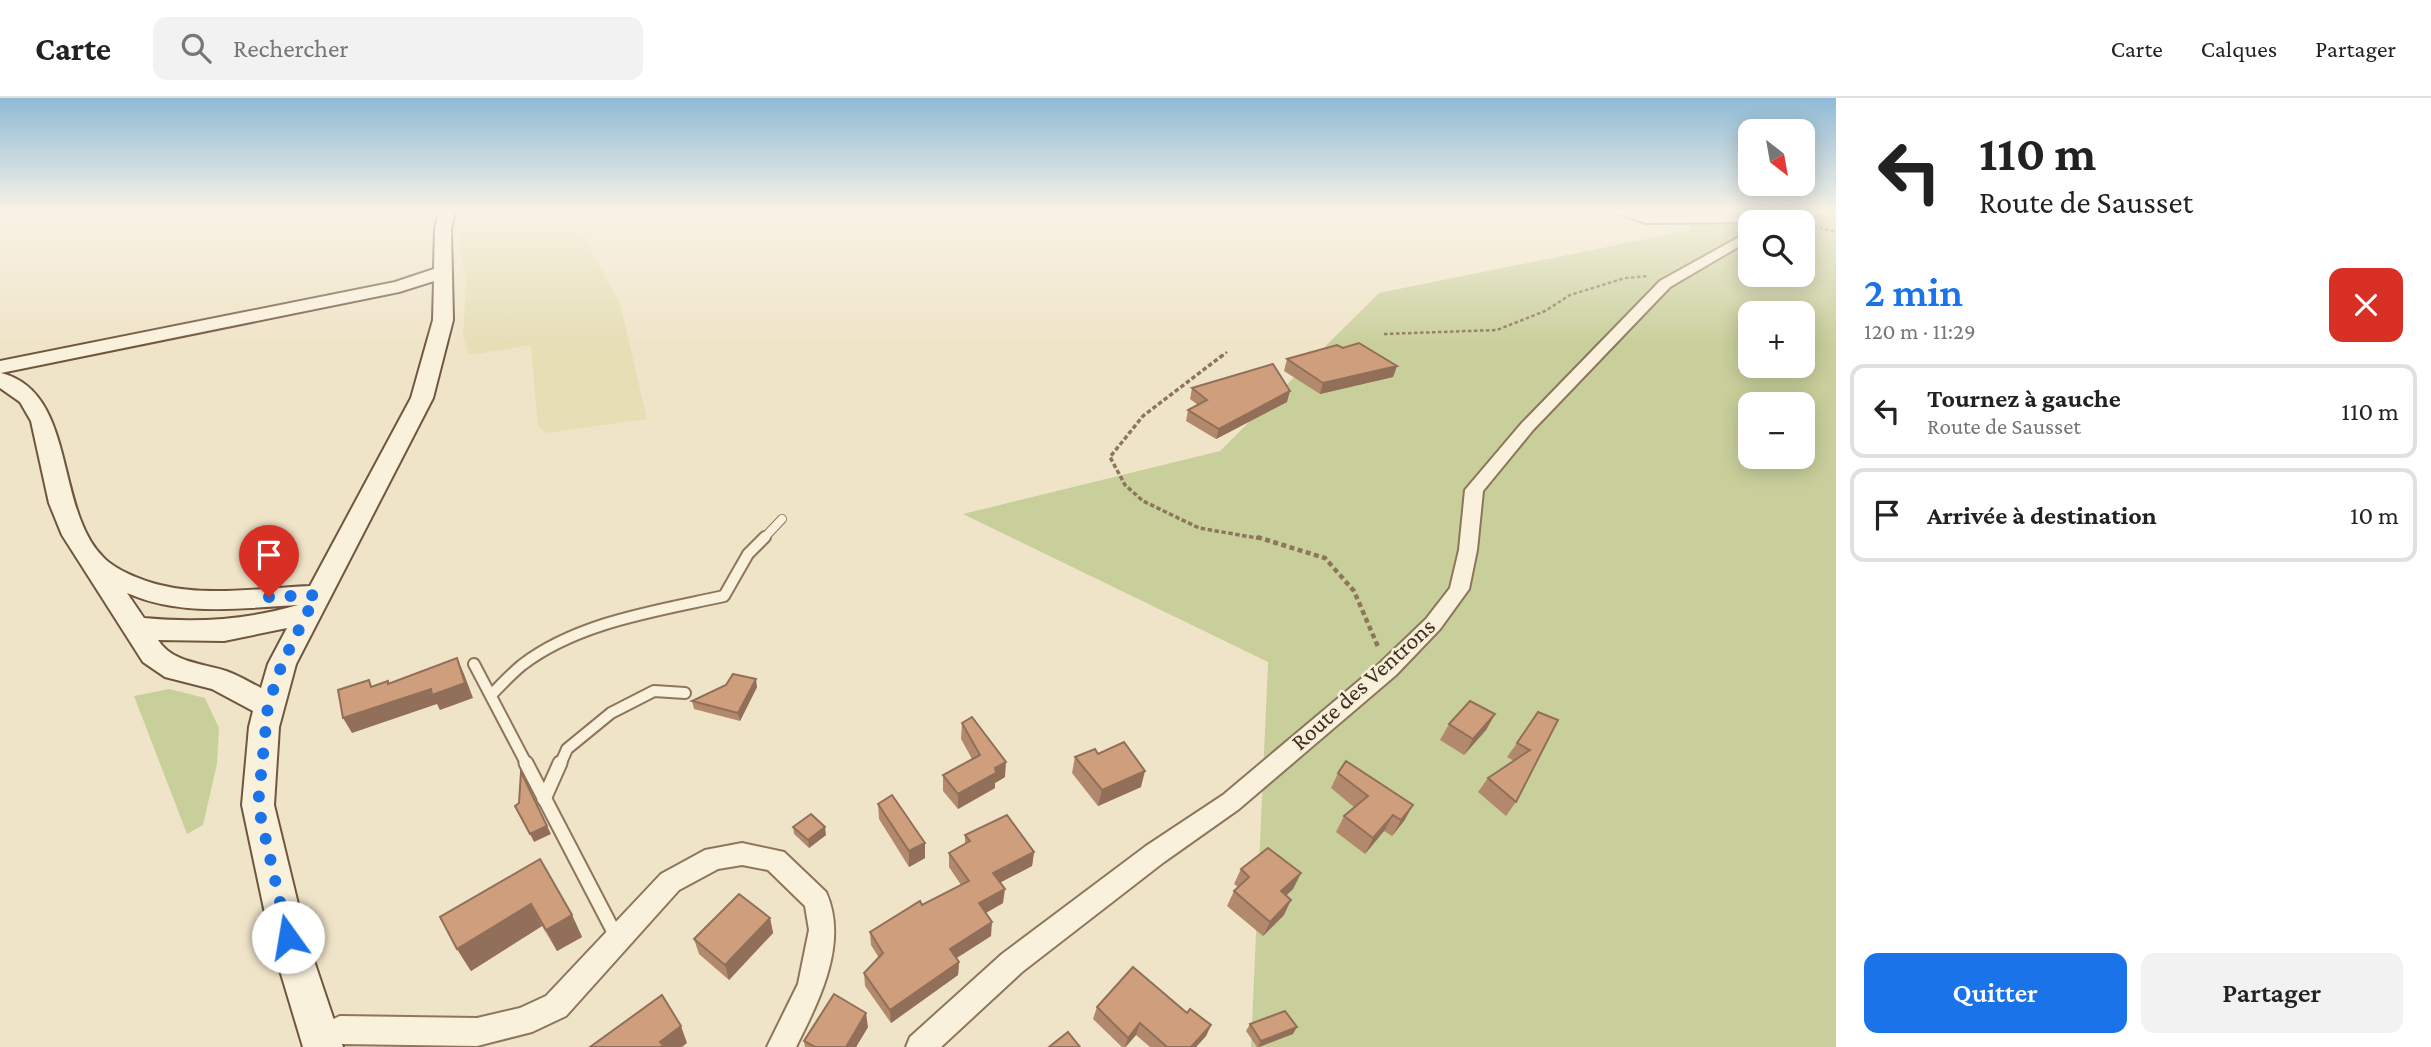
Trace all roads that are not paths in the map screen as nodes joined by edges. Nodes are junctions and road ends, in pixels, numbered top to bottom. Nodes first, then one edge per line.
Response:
1 (444, 255) edge
2 (1715, 255) edge
3 (445, 271) junction
4 (0, 367) edge
5 (0, 379) edge
6 (782, 519) dead end
7 (97, 566) junction
8 (185, 598) junction
9 (312, 604) junction
10 (138, 628) junction
11 (474, 664) dead end
12 (685, 693) dead end
13 (491, 695) junction
14 (268, 705) junction
15 (544, 799) junction
16 (618, 940) junction
17 (322, 1043) edge
18 (781, 1047) edge
19 (920, 1047) edge

1 - 3 main road
2 - 19 street, Route des Ventrons
3 - 4 main road
3 - 9 main road
5 - 7 main road
6 - 13 lane
7 - 8 main road
7 - 10 main road
8 - 9 main road
8 - 10 main road
9 - 10 main road
9 - 14 main road
10 - 14 main road
11 - 13 lane
12 - 15 lane
13 - 15 lane
14 - 17 main road
15 - 16 lane
16 - 17 street
16 - 18 street

